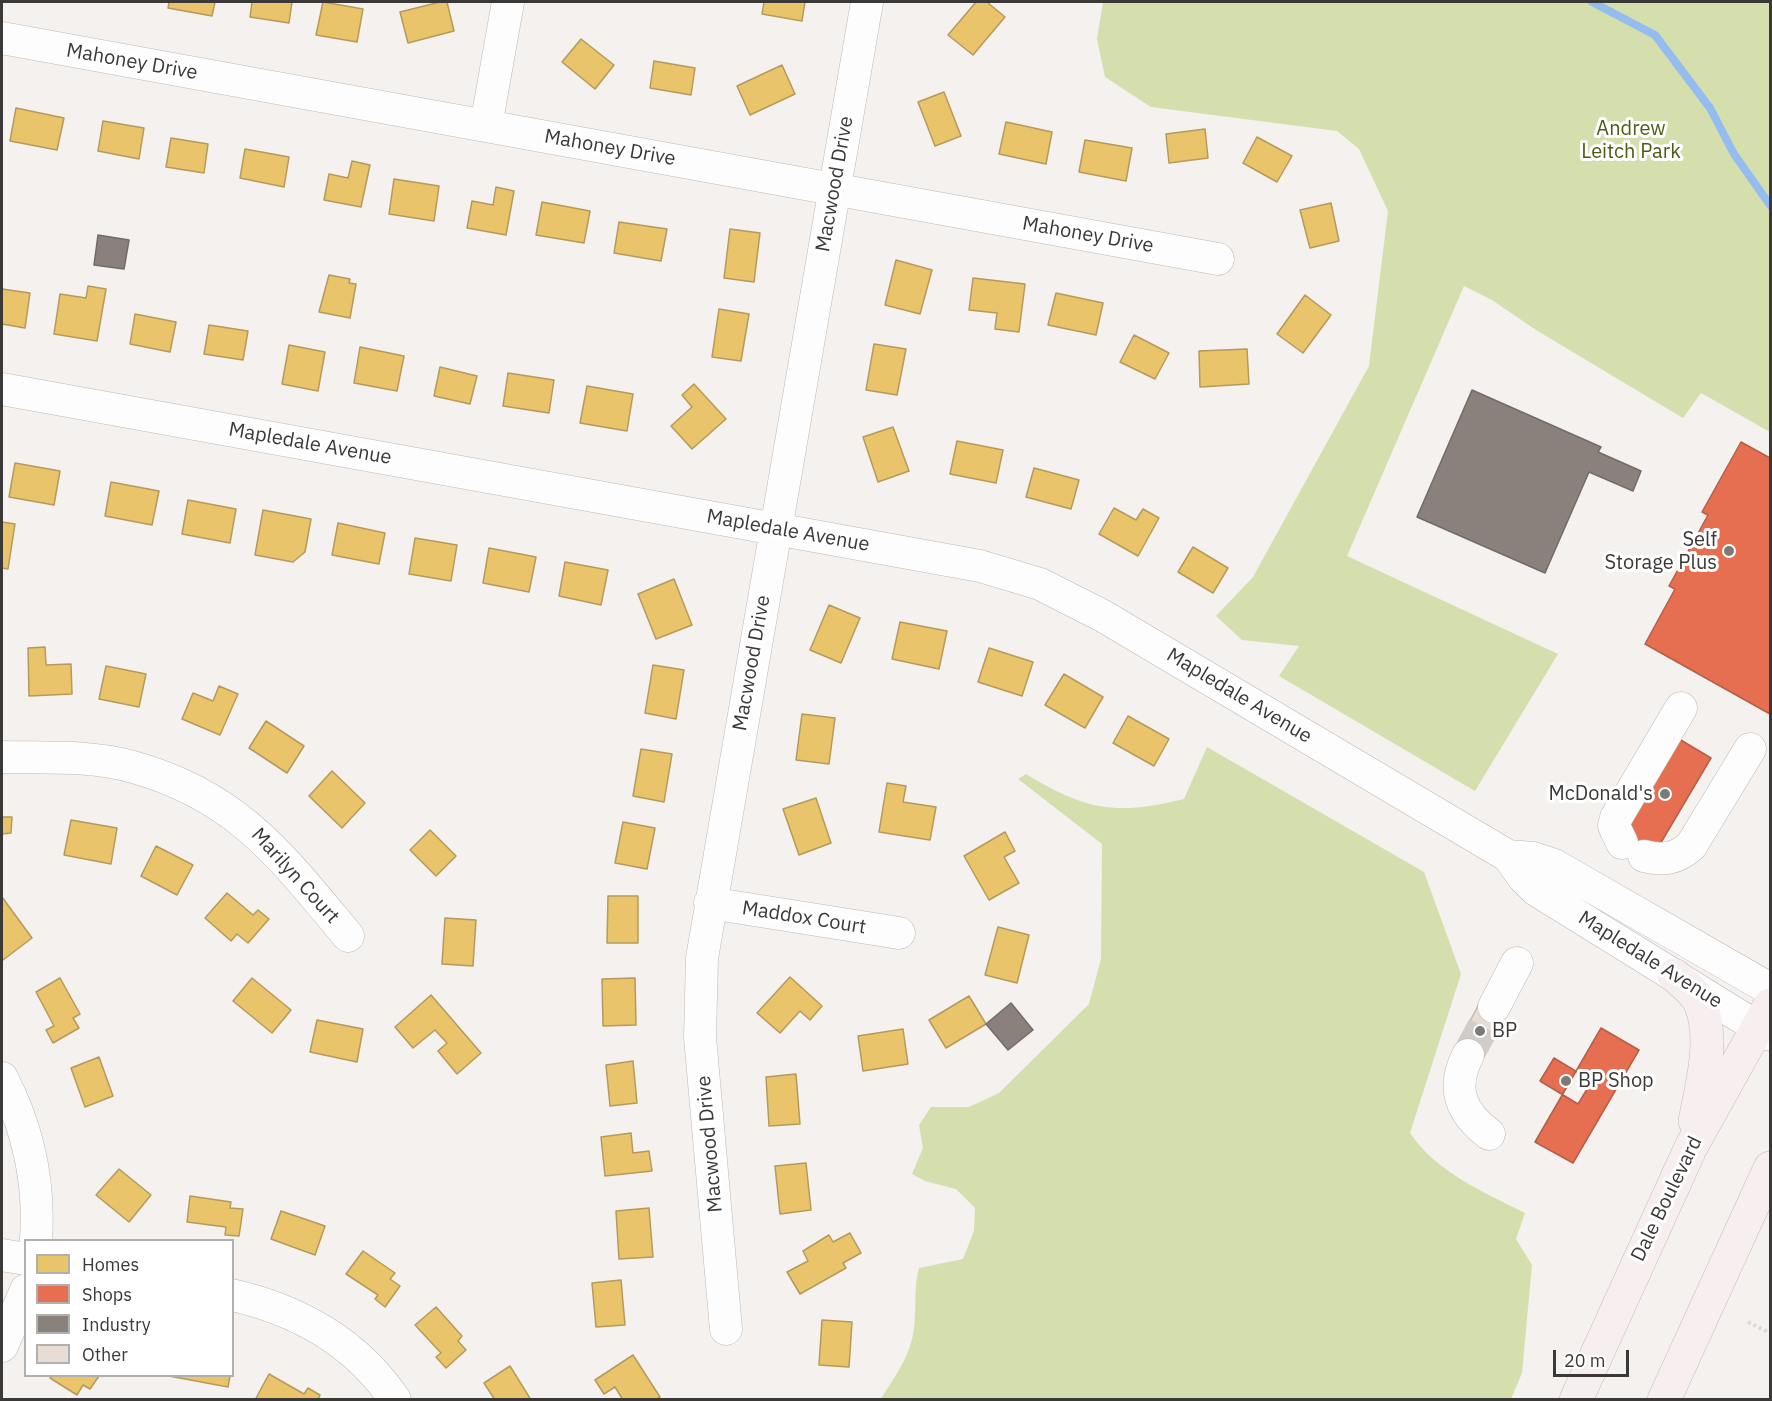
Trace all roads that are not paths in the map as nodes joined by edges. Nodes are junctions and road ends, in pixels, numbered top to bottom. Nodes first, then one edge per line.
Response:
1 (508, 2) edge
2 (867, 2) edge
3 (2, 38) edge
4 (486, 126) junction
5 (834, 189) junction
6 (1218, 259) dead end
7 (2, 389) edge
8 (776, 528) junction
9 (1681, 708) dead end
10 (1750, 749) dead end
11 (2, 757) edge
12 (1508, 856) junction
13 (710, 903) junction
14 (899, 933) dead end
15 (348, 936) dead end
16 (1517, 963) dead end
17 (1674, 975) junction
18 (1770, 989) edge
19 (1494, 1007) tunnel mouth
20 (1766, 1022) edge
21 (1468, 1055) tunnel mouth
22 (2, 1078) edge
23 (1489, 1134) dead end
24 (1691, 1147) junction
25 (1766, 1183) edge
26 (36, 1239) edge
27 (2, 1255) edge
28 (24, 1259) edge
29 (24, 1295) edge
30 (234, 1296) edge
31 (726, 1329) dead end
32 (2, 1346) edge
33 (395, 1400) edge
34 (1576, 1400) edge
35 (1664, 1400) edge

1 - 4 street
2 - 5 street, Macwood Drive
3 - 4 street, Mahoney Drive
4 - 5 street, Mahoney Drive
5 - 6 street, Mahoney Drive
5 - 8 street, Macwood Drive
7 - 8 street, Mapledale Avenue
8 - 12 street, Mapledale Avenue
8 - 13 street, Macwood Drive
9 - 10 street
11 - 15 street, Marilyn Court
12 - 17 street, Mapledale Avenue
12 - 18 street, Mapledale Avenue
13 - 14 street, Maddox Court
13 - 31 street, Macwood Drive
16 - 19 street
17 - 20 street, Mapledale Avenue
17 - 24 main road
20 - 24 main road, Dale Boulevard
21 - 23 street
22 - 26 street
24 - 34 main road, Dale Boulevard
25 - 35 main road
27 - 28 street
29 - 32 street
30 - 33 street

